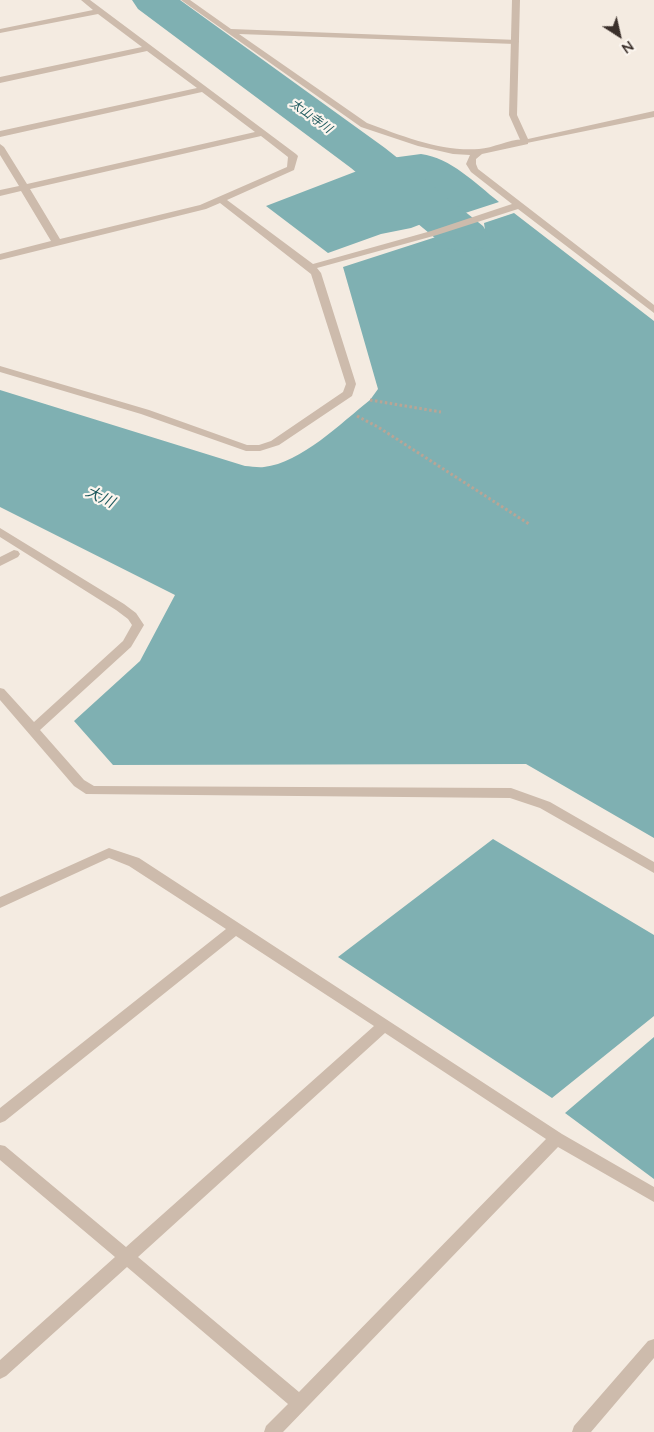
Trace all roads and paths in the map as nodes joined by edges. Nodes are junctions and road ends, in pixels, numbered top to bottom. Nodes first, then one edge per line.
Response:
1 (85, 0) edge
2 (185, 0) edge
3 (516, 0) edge
4 (99, 11) junction
5 (0, 31) edge
6 (228, 31) junction
7 (514, 42) junction
8 (149, 48) junction
9 (0, 80) edge
10 (204, 89) junction
11 (654, 114) edge
12 (262, 133) junction
13 (0, 134) edge
14 (525, 142) junction
15 (0, 147) edge
16 (479, 152) junction
17 (24, 187) junction
18 (0, 193) edge
19 (220, 199) junction
20 (519, 205) junction
21 (57, 243) junction
22 (0, 257) edge
23 (311, 267) junction
24 (654, 310) edge
25 (0, 369) edge
26 (370, 400) dead end
27 (441, 412) dead end
28 (352, 414) dead end
29 (529, 524) dead end
30 (0, 532) edge
31 (14, 554) dead end
32 (0, 562) edge
33 (0, 692) edge
34 (33, 730) junction
35 (654, 868) edge
36 (0, 903) edge
37 (236, 928) junction
38 (384, 1025) junction
39 (0, 1116) edge
40 (557, 1138) junction
41 (0, 1151) edge
42 (654, 1195) edge
43 (126, 1257) junction
44 (654, 1346) edge
45 (0, 1371) edge
46 (300, 1403) junction
47 (272, 1432) edge
48 (580, 1432) edge

1 - 4 street
2 - 6 street
3 - 7 street
4 - 5 street
4 - 8 street
6 - 7 street
6 - 16 street
7 - 14 street
8 - 9 street
8 - 10 street
10 - 12 street
10 - 13 street
11 - 14 street
12 - 17 street
12 - 19 street
14 - 16 street
15 - 17 street
16 - 20 street
17 - 18 street
17 - 21 street
19 - 21 street
19 - 23 street
20 - 23 street
20 - 24 street
21 - 22 street
23 - 25 street
26 - 27 path
28 - 29 path
30 - 34 street
31 - 32 street
33 - 34 street
34 - 35 street
36 - 37 street
37 - 38 street
37 - 39 street
38 - 40 street
38 - 43 street
40 - 42 street
40 - 46 street
41 - 43 street
43 - 45 street
43 - 46 street
44 - 48 street
46 - 47 street

